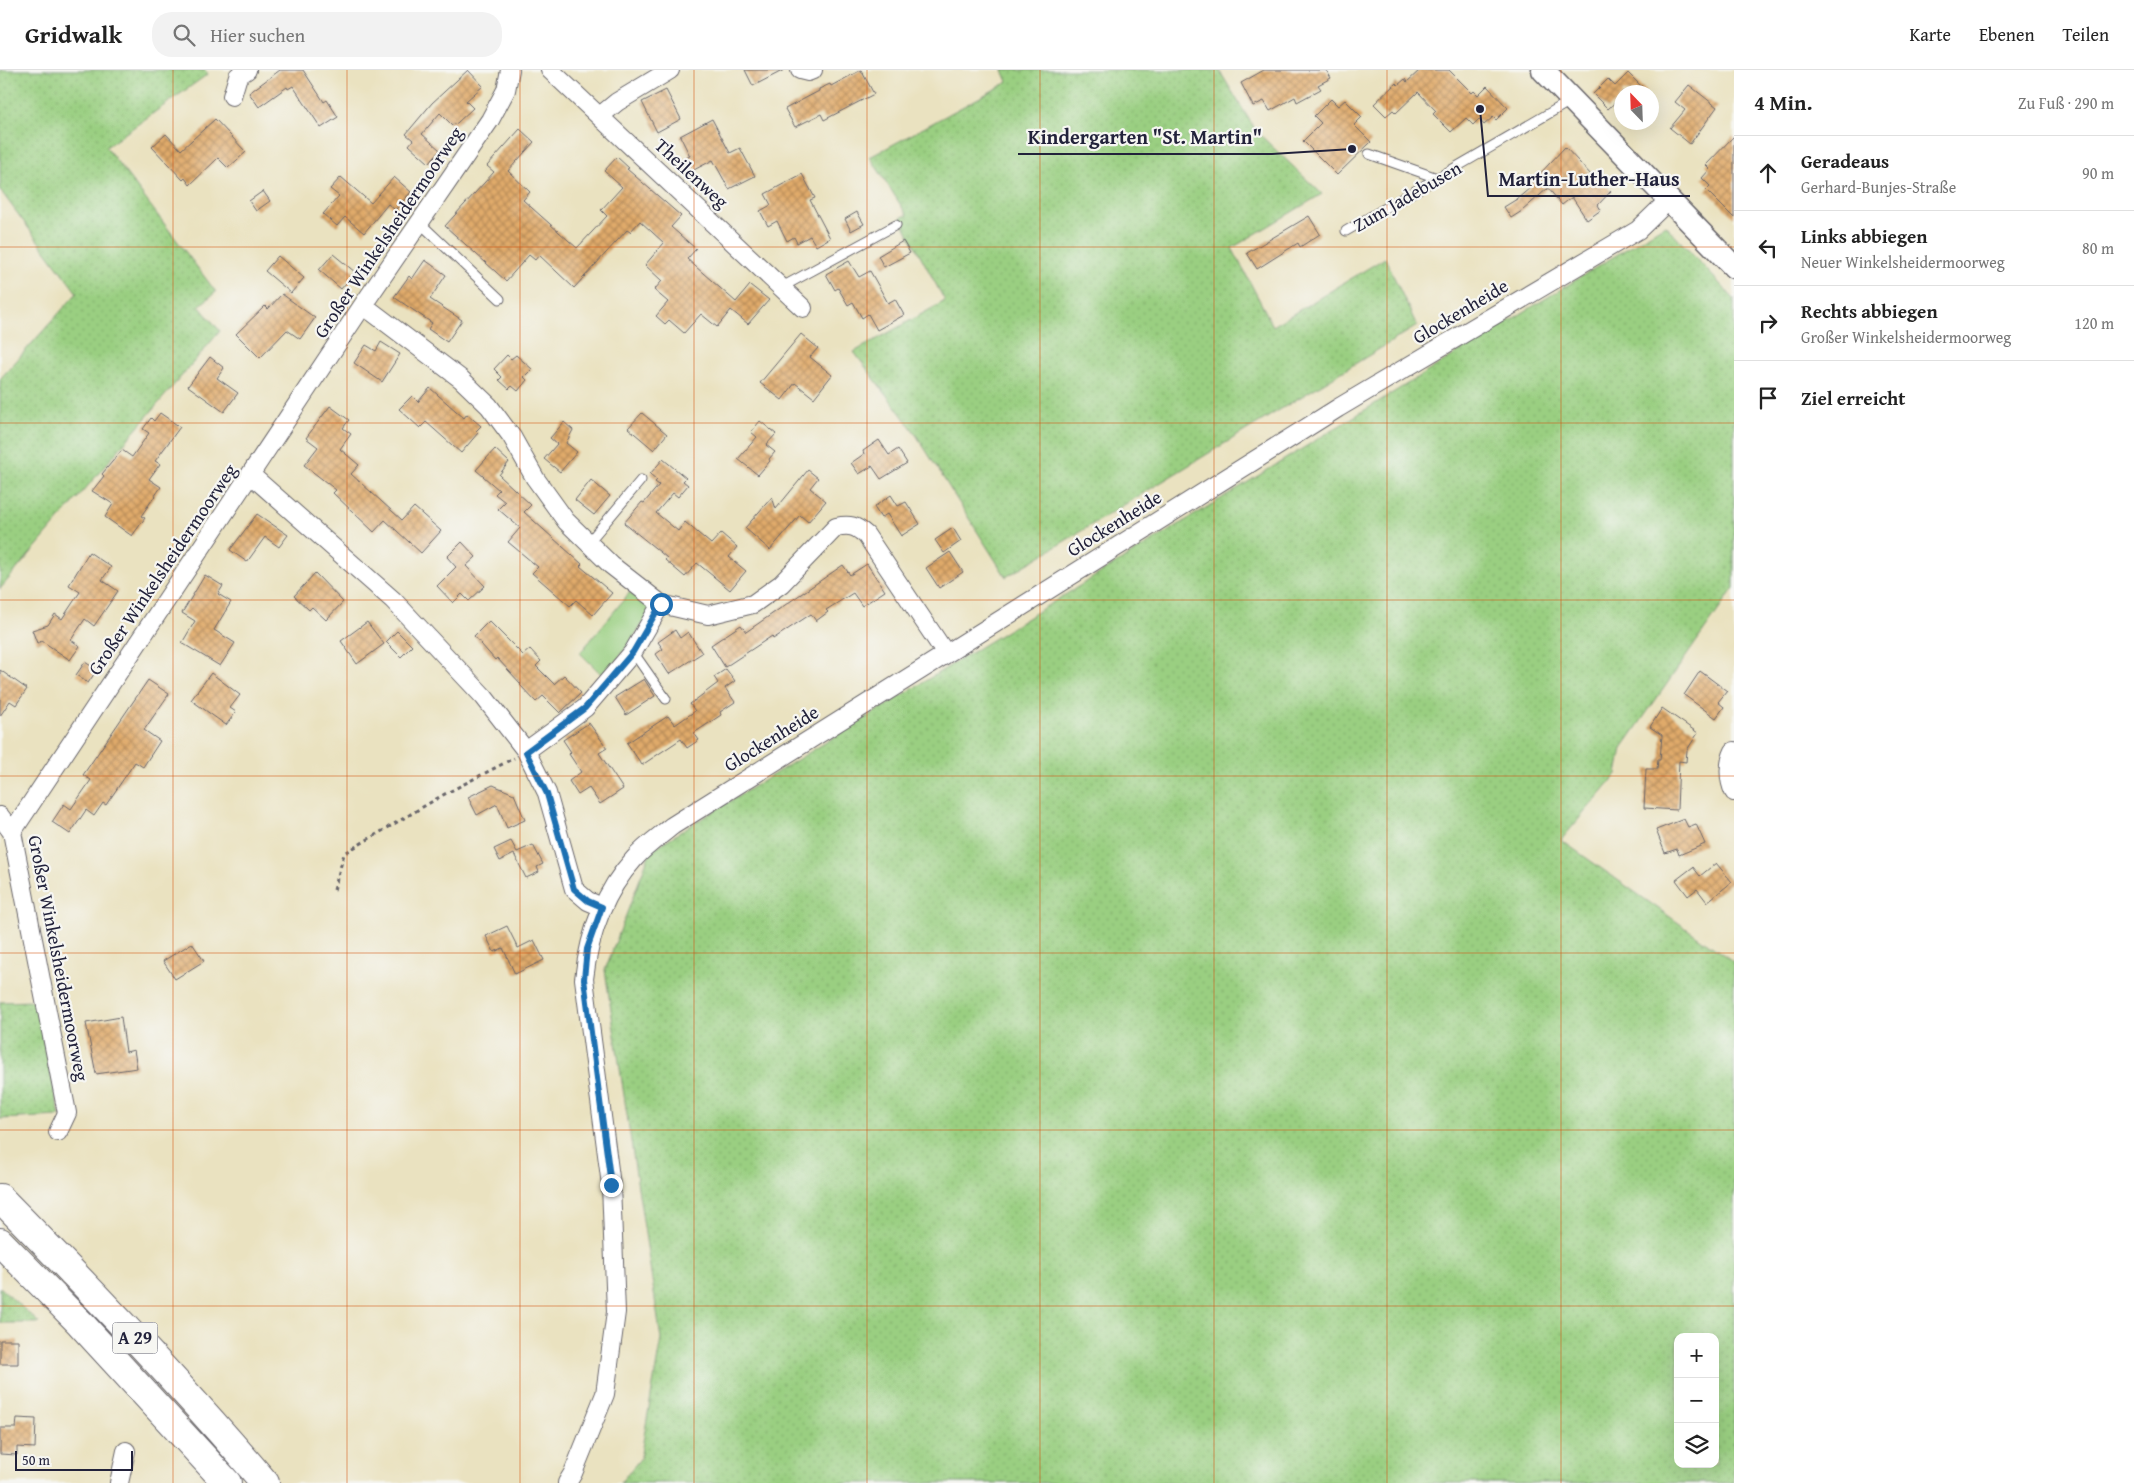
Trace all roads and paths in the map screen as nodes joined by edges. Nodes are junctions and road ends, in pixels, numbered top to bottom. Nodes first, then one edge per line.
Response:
1 (247, 70) edge
2 (510, 70) edge
3 (550, 70) edge
4 (670, 70) edge
5 (800, 70) edge
6 (813, 70) edge
7 (1543, 70) edge
8 (232, 96) dead end
9 (1572, 100) junction
10 (600, 116) junction
11 (1369, 154) dead end
12 (1437, 178) junction
13 (1670, 199) junction
14 (419, 222) junction
15 (896, 224) dead end
16 (1346, 231) dead end
17 (1734, 267) edge
18 (782, 287) junction
19 (500, 298) dead end
20 (363, 304) junction
21 (803, 308) dead end
22 (251, 474) junction
23 (641, 480) dead end
24 (588, 543) junction
25 (661, 604) junction
26 (633, 652) junction
27 (946, 654) junction
28 (666, 699) dead end
29 (1734, 751) edge
30 (526, 752) junction
31 (1734, 792) edge
32 (0, 816) edge
33 (12, 832) junction
34 (334, 890) dead end
35 (602, 907) junction
36 (58, 1132) dead end
37 (0, 1198) edge
38 (0, 1242) edge
39 (126, 1451) dead end
40 (119, 1483) edge
41 (227, 1483) edge
42 (265, 1483) edge
43 (567, 1483) edge

1 - 8 street
2 - 14 street, Großer Winkelsheidermoorweg
3 - 10 street, Theilenweg
4 - 10 street
5 - 6 street
7 - 9 street
9 - 12 lane, Zum Jadebusen
9 - 13 street
10 - 18 street, Theilenweg
11 - 12 lane
12 - 16 lane, Zum Jadebusen
13 - 17 street
13 - 27 street, Glockenheide
14 - 19 lane
14 - 20 street, Großer Winkelsheidermoorweg
15 - 18 lane
18 - 21 street, Theilenweg
20 - 22 street, Großer Winkelsheidermoorweg
20 - 24 street
22 - 30 street
22 - 33 street, Großer Winkelsheidermoorweg
23 - 24 lane
24 - 25 street
25 - 26 street
25 - 27 street
26 - 28 lane
26 - 30 street
27 - 35 street, Glockenheide
29 - 31 street
30 - 34 path
30 - 35 street
32 - 33 street
33 - 36 street, Großer Winkelsheidermoorweg
35 - 43 street
37 - 42 highway, A 29
38 - 41 highway, A 29
39 - 40 street

